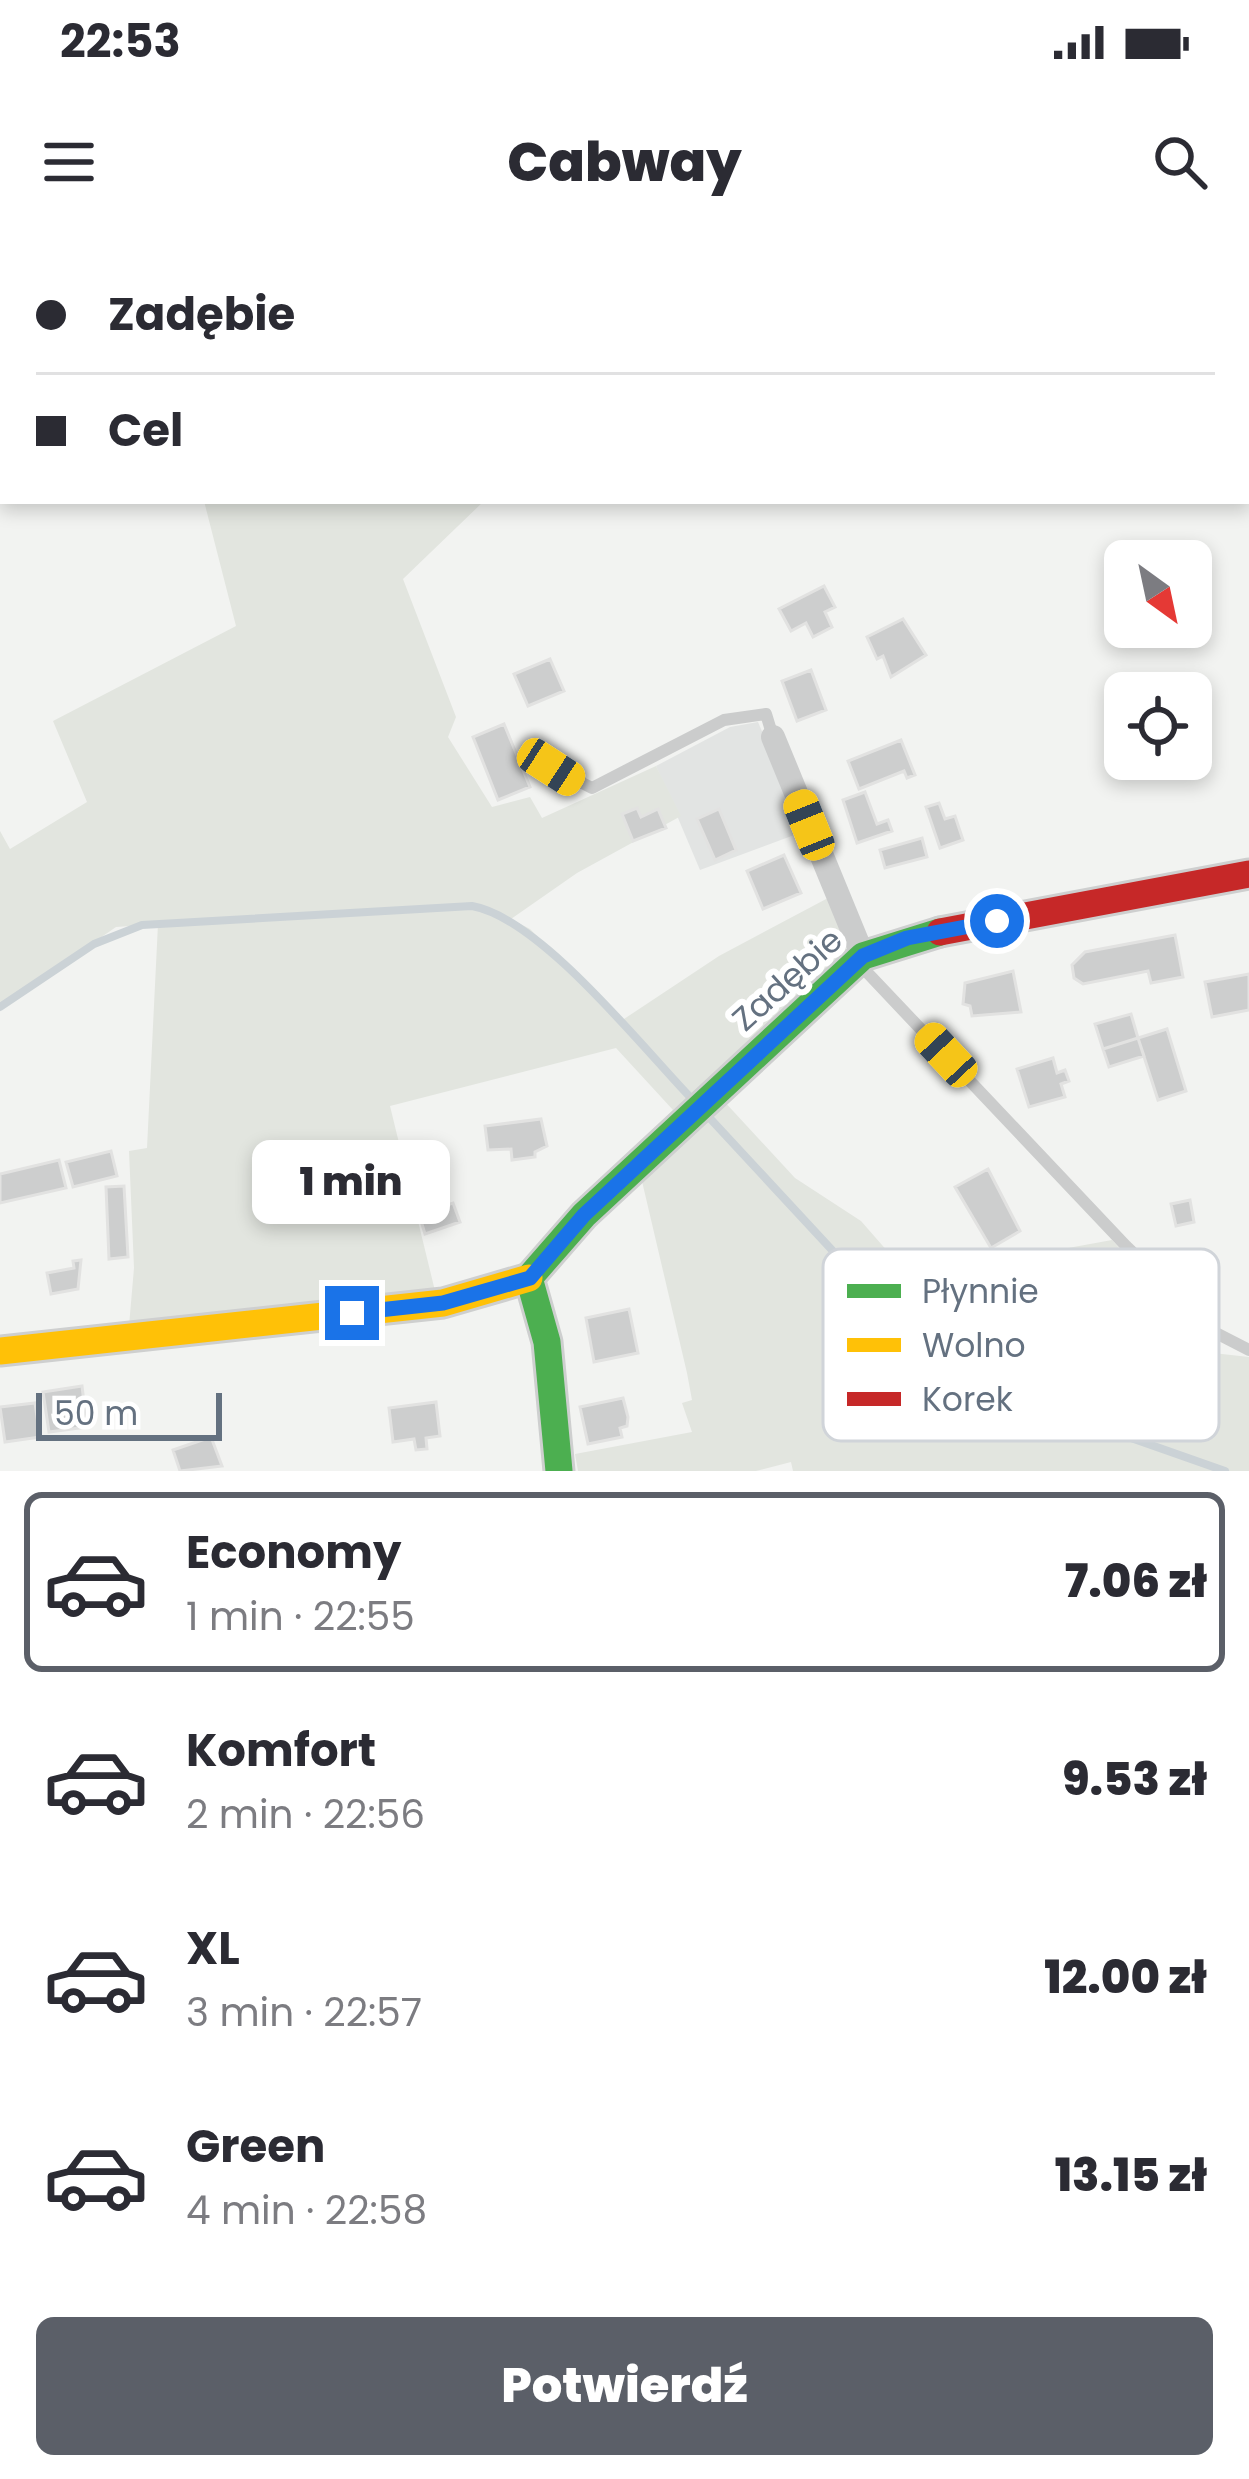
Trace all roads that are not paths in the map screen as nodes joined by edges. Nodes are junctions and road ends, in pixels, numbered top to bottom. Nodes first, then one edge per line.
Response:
1 (773, 737) joint
2 (551, 767) dead end
3 (1249, 874) edge
4 (860, 959) junction
5 (1129, 1249) edge
6 (530, 1278) junction
7 (1219, 1335) edge
8 (1249, 1349) edge
9 (0, 1351) edge
10 (559, 1471) edge

1 - 2 lane
1 - 4 street
3 - 4 street, Zadębie
4 - 5 lane
4 - 6 street, Zadębie
6 - 9 street
6 - 10 street
7 - 8 lane

